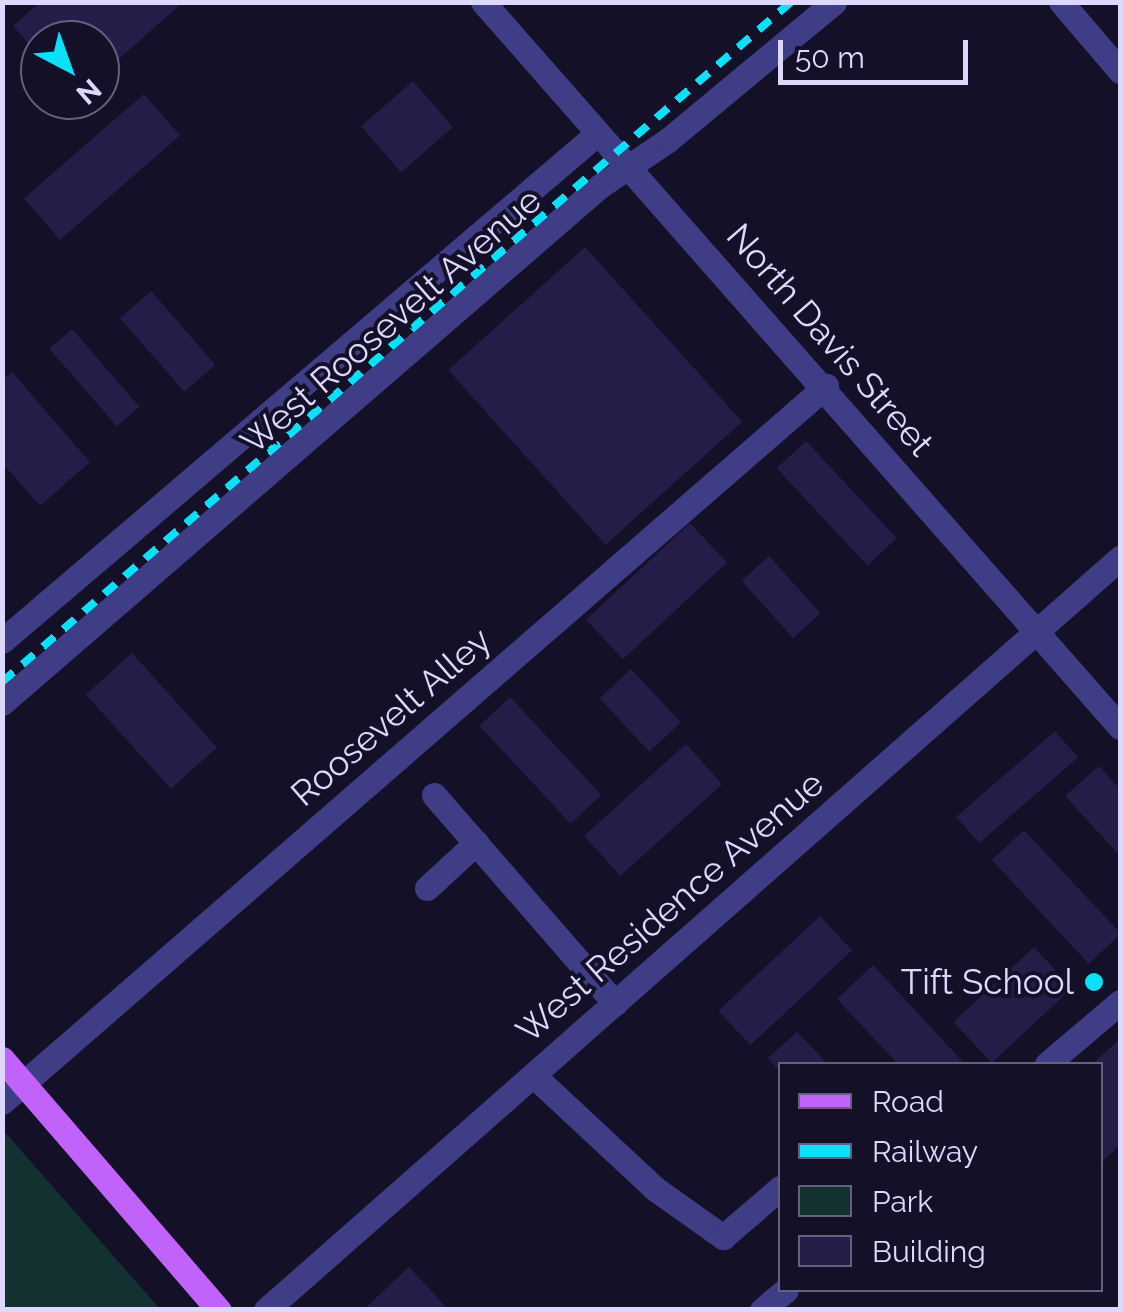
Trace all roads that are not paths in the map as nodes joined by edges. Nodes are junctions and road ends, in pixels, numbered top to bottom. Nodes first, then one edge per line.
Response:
1 (483, 2) edge
2 (834, 2) edge
3 (1061, 2) edge
4 (1120, 71) edge
5 (598, 132) junction
6 (628, 166) junction
7 (826, 386) junction
8 (1120, 558) edge
9 (1036, 632) junction
10 (2, 641) edge
11 (2, 703) edge
12 (1120, 727) edge
13 (434, 795) dead end
14 (476, 843) junction
15 (427, 888) dead end
16 (1120, 1002) edge
17 (615, 1003) junction
18 (2, 1059) edge
19 (1050, 1062) edge
20 (533, 1075) junction
21 (24, 1083) junction
22 (2, 1102) edge
23 (778, 1190) edge
24 (784, 1292) edge
25 (219, 1310) edge
26 (266, 1310) edge
27 (762, 1310) edge

1 - 5 street, North Davis Street
2 - 6 street, West Roosevelt Avenue
3 - 4 street
5 - 6 street, North Davis Street
5 - 10 street, West Roosevelt Avenue
6 - 7 street, North Davis Street
6 - 11 street, West Roosevelt Avenue
7 - 9 street, North Davis Street
7 - 21 street, Roosevelt Alley
8 - 9 street, West Residence Avenue
9 - 12 street, North Davis Street
9 - 17 street, West Residence Avenue
13 - 14 street
14 - 15 street
14 - 17 street
16 - 19 street
17 - 20 street, West Residence Avenue
18 - 21 main road
20 - 23 street
20 - 26 street, West Residence Avenue
21 - 22 street, Roosevelt Alley
21 - 25 main road
24 - 27 street

